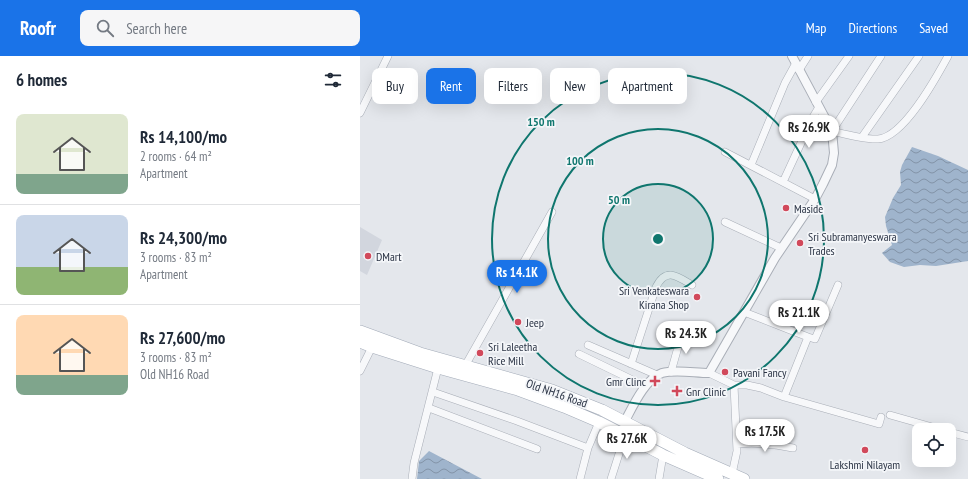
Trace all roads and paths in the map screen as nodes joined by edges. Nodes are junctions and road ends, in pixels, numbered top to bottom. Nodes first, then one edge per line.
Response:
1 (388, 56) edge
2 (808, 56) edge
3 (849, 56) edge
4 (881, 56) edge
5 (918, 56) edge
6 (948, 56) edge
7 (795, 63) edge
8 (817, 105) junction
9 (360, 113) edge
10 (832, 132) junction
11 (862, 137) junction
12 (725, 152) dead end
13 (751, 165) junction
14 (783, 182) junction
15 (814, 199) junction
16 (552, 212) dead end
17 (725, 222) dead end
18 (781, 248) junction
19 (692, 285) dead end
20 (838, 285) dead end
21 (744, 312) junction
22 (360, 331) edge
23 (682, 333) dead end
24 (808, 337) junction
25 (360, 342) edge
26 (588, 345) dead end
27 (372, 347) junction
28 (579, 354) dead end
29 (631, 364) junction
30 (465, 366) junction
31 (438, 368) junction
32 (360, 371) edge
33 (671, 372) junction
34 (709, 373) junction
35 (657, 375) junction
36 (734, 385) junction
37 (645, 386) junction
38 (433, 392) junction
39 (784, 397) junction
40 (429, 408) junction
41 (890, 415) dead end
42 (880, 417) dead end
43 (625, 421) junction
44 (599, 422) junction
45 (918, 423) edge
46 (956, 434) edge
47 (625, 435) junction
48 (968, 437) edge
49 (737, 444) junction
50 (588, 448) junction
51 (793, 448) dead end
52 (537, 449) dead end
53 (663, 455) junction
54 (732, 474) junction
55 (412, 479) edge
56 (580, 479) edge
57 (611, 479) edge
58 (659, 479) edge
59 (718, 479) edge
60 (744, 479) edge

1 - 9 street
2 - 7 street
3 - 8 street
4 - 10 street
5 - 11 street
6 - 11 street
7 - 8 street
7 - 13 street
8 - 10 street
8 - 14 street
10 - 11 street
10 - 15 street
12 - 13 street
13 - 14 street
14 - 15 street
15 - 18 street
16 - 30 street
17 - 18 street
18 - 21 street
19 - 29 street
20 - 24 street
21 - 24 street
21 - 34 street
22 - 30 main road, Old NH16 Road
23 - 33 street
24 - 39 street
25 - 27 main road, Old NH16 Road
26 - 29 street
27 - 31 main road, Old NH16 Road
27 - 32 street
28 - 37 street
29 - 35 street
30 - 43 main road, Old NH16 Road
31 - 38 street
31 - 44 main road, Old NH16 Road
33 - 34 street
33 - 35 street
34 - 36 street
35 - 37 street
36 - 39 street
36 - 49 street
37 - 43 street
38 - 40 street
38 - 50 street
39 - 42 street
40 - 52 street
40 - 55 street
41 - 45 street
43 - 54 main road, Old NH16 Road
44 - 47 main road, Old NH16 Road
44 - 50 street
46 - 48 street
47 - 53 main road, Old NH16 Road
47 - 57 street
49 - 51 street
49 - 54 street
50 - 56 street
53 - 58 street
53 - 59 main road, Old NH16 Road
54 - 60 main road, Old NH16 Road

